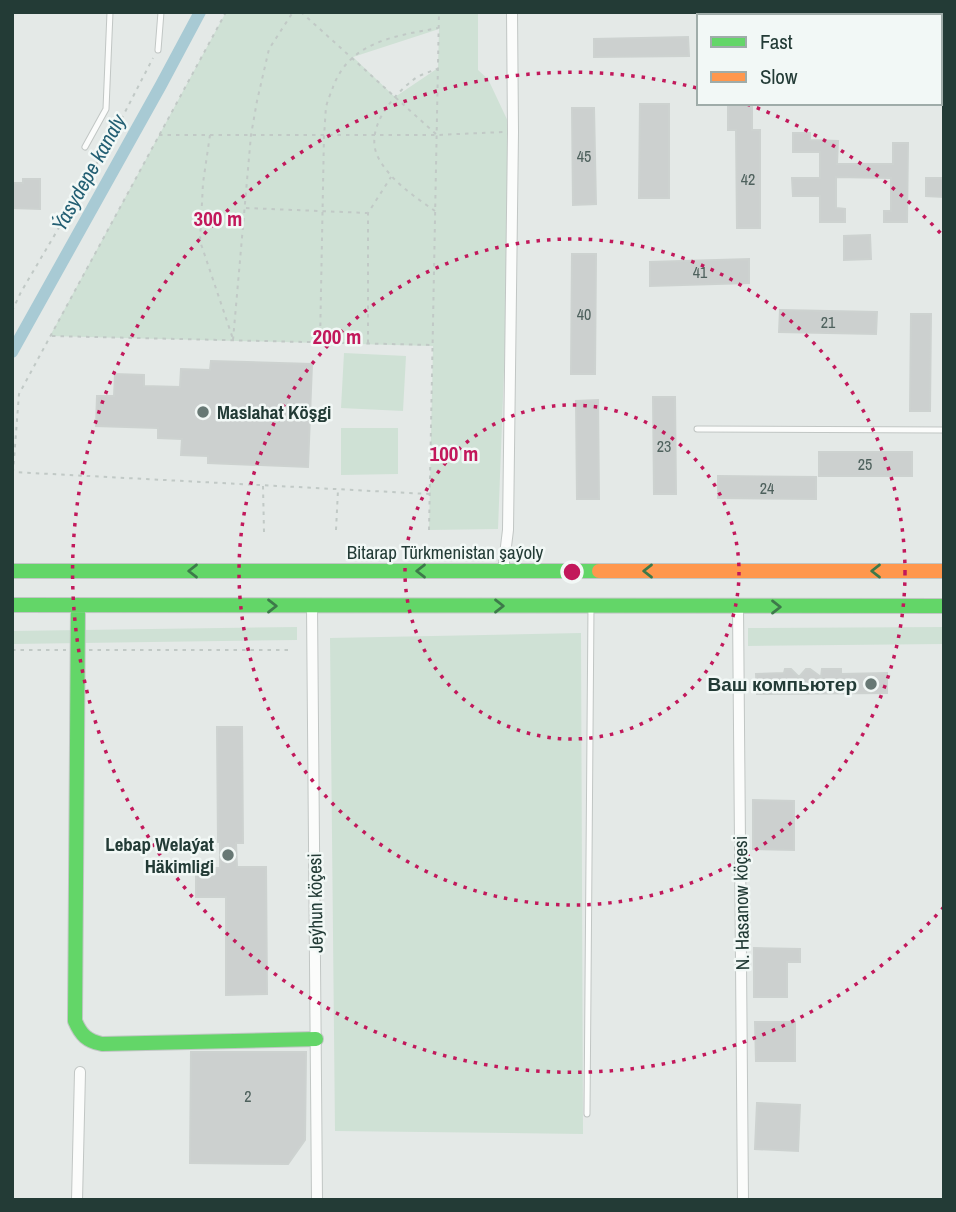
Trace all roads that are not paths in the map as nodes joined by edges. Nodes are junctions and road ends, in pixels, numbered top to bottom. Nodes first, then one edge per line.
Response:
1 (110, 12) edge
2 (161, 12) edge
3 (512, 12) edge
4 (158, 50) road end
5 (85, 147) dead end
6 (697, 429) dead end
7 (944, 430) edge
8 (12, 571) edge
9 (503, 571) junction
10 (944, 571) edge
11 (78, 605) junction
12 (12, 606) edge
13 (312, 606) junction
14 (591, 606) junction
15 (944, 606) edge
16 (738, 607) junction
17 (316, 1039) junction
18 (80, 1072) dead end
19 (587, 1114) dead end
20 (76, 1200) edge
21 (317, 1200) edge
22 (743, 1200) edge

1 - 5 lane
2 - 4 lane
3 - 9 street
6 - 7 lane
9 -> 8 main road, Bitarap Türkmenistan şaýoly
10 -> 9 main road, Bitarap Türkmenistan şaýoly
11 - 12 main road
11 -> 13 main road
11 - 17 main road
13 -> 14 main road
13 - 17 street, Jeýhun köçesi
14 - 16 main road
14 - 19 lane
16 -> 15 main road
16 - 22 street, N. Hasanow köçesi
17 - 21 street, Jeýhun köçesi
18 - 20 street

